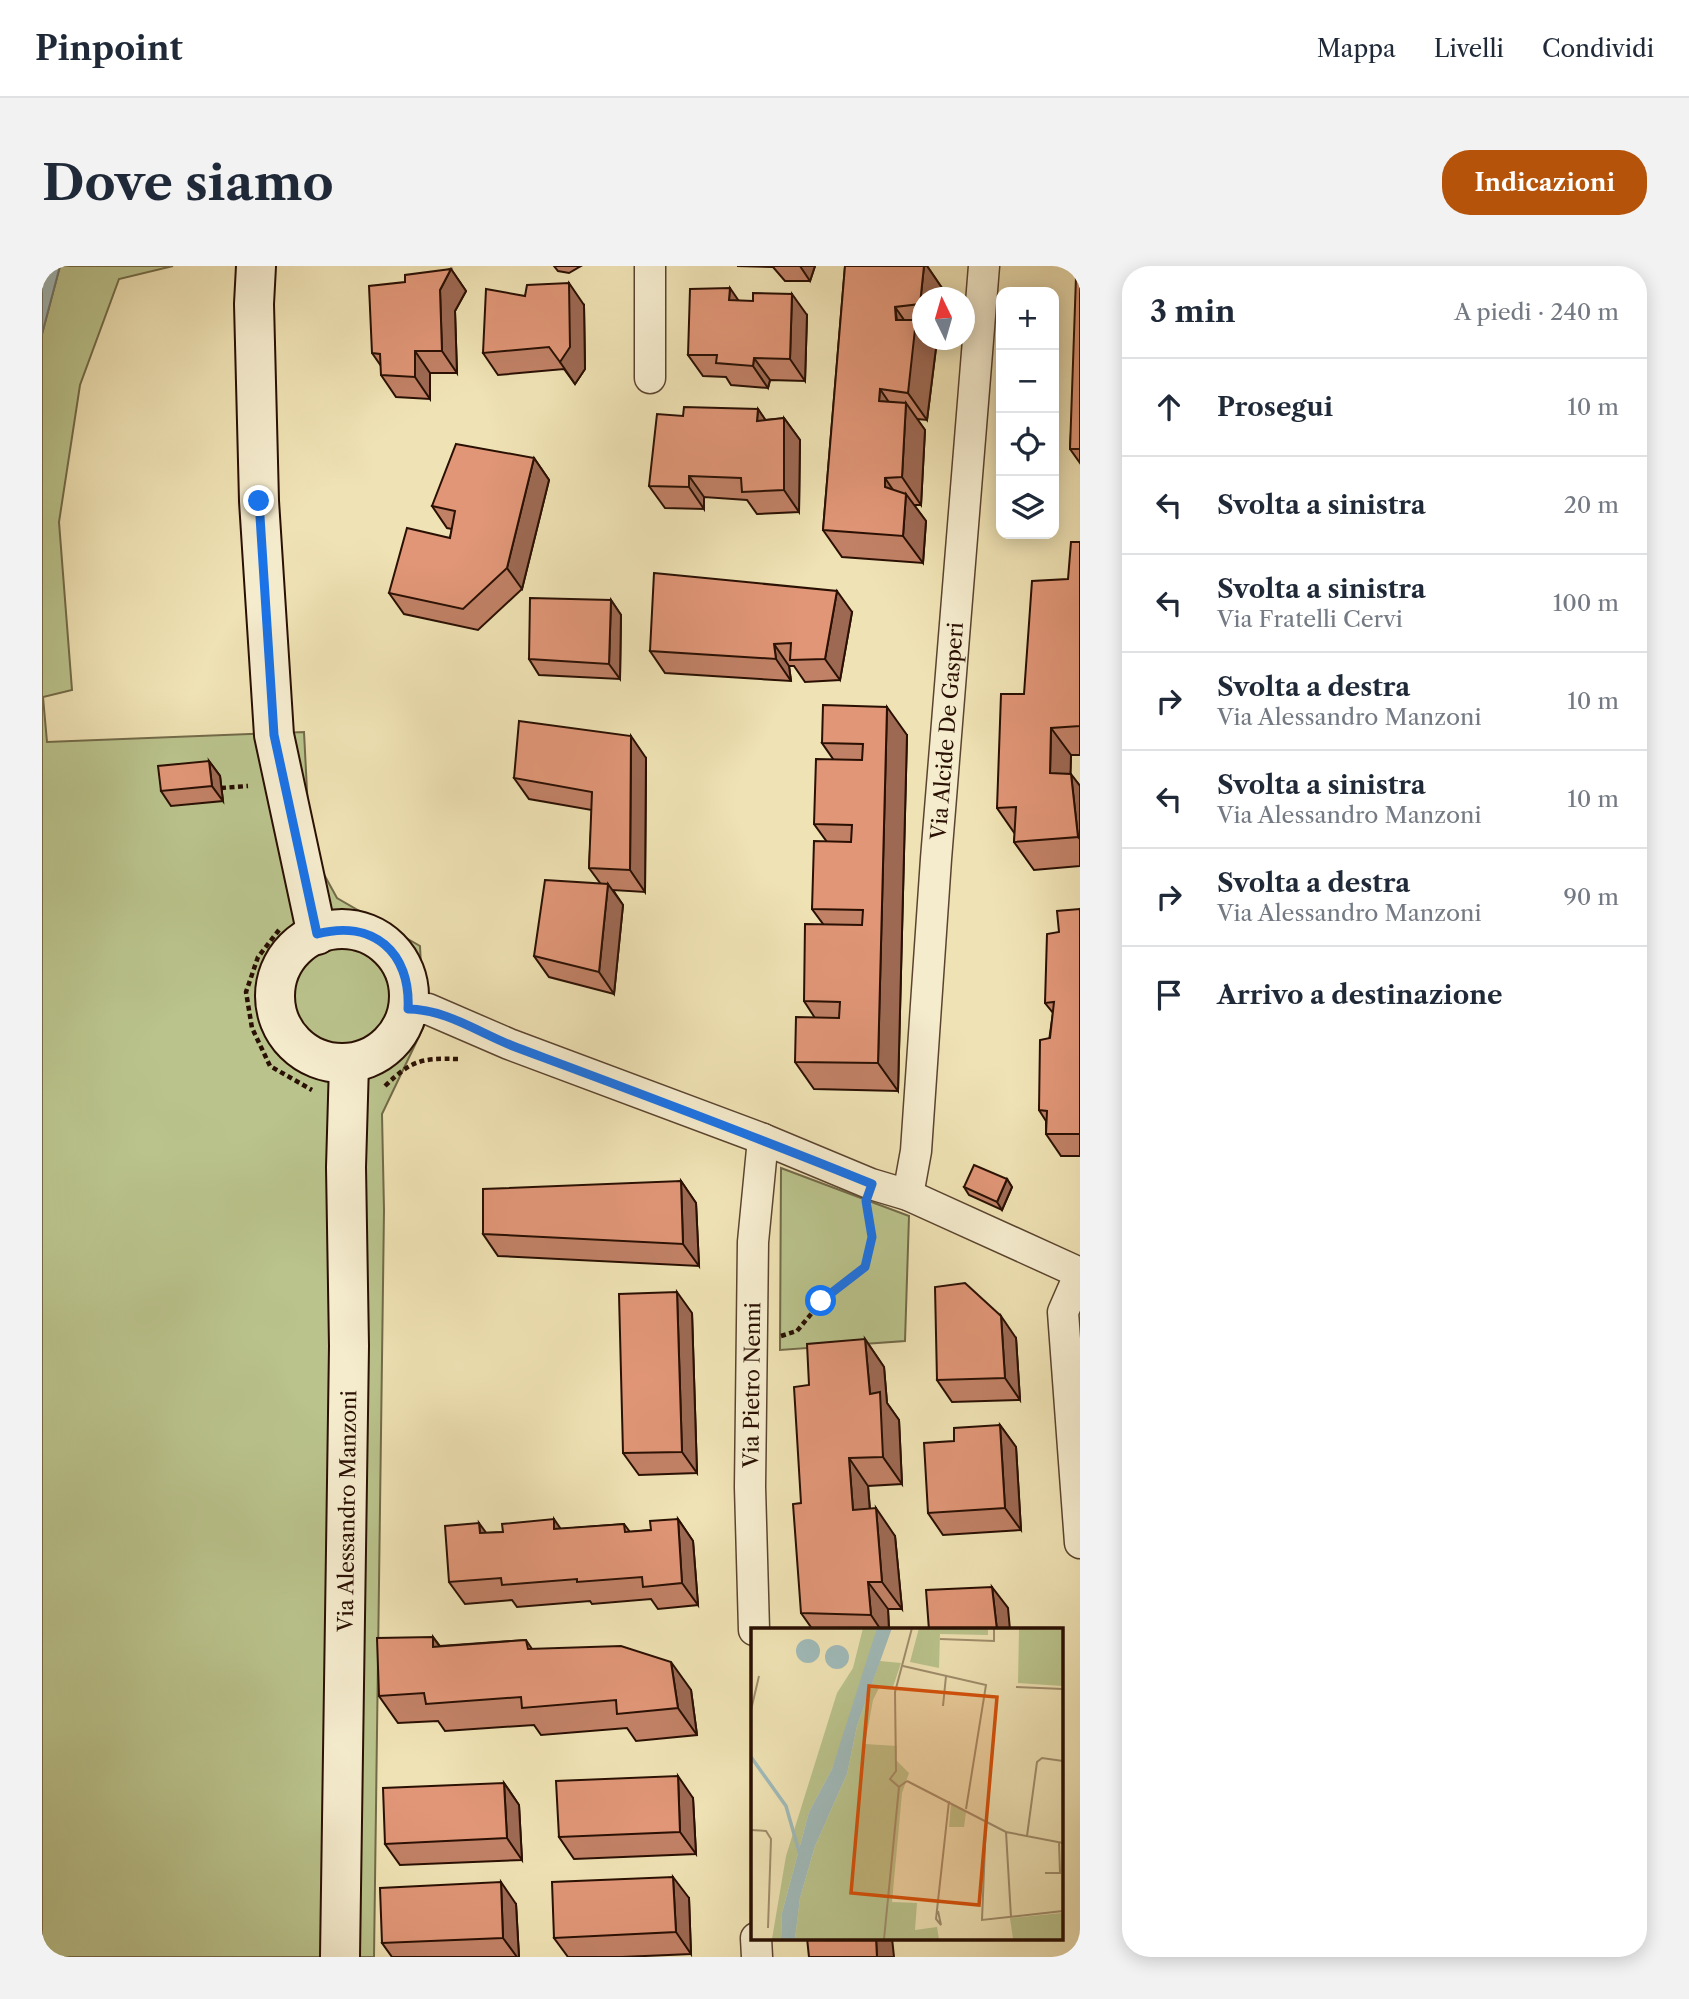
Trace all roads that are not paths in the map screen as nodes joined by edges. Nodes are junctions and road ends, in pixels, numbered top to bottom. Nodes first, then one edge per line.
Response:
1 (256, 266) edge
2 (650, 266) edge
3 (984, 266) edge
4 (650, 378) dead end
5 (317, 934) junction
6 (408, 1009) junction
7 (349, 1063) junction
8 (763, 1139) junction
9 (908, 1195) junction
10 (1080, 1273) edge
11 (1080, 1543) edge
12 (754, 1628) edge
13 (340, 1957) edge

1 - 5 street
2 - 4 street
3 - 9 street, Via Alcide De Gasperi
5 - 6 street
5 - 7 street
6 - 7 street
6 - 8 street
7 - 13 street, Via Alessandro Manzoni
8 - 9 street
8 - 12 street, Via Pietro Nenni
9 - 10 street
10 - 11 street

